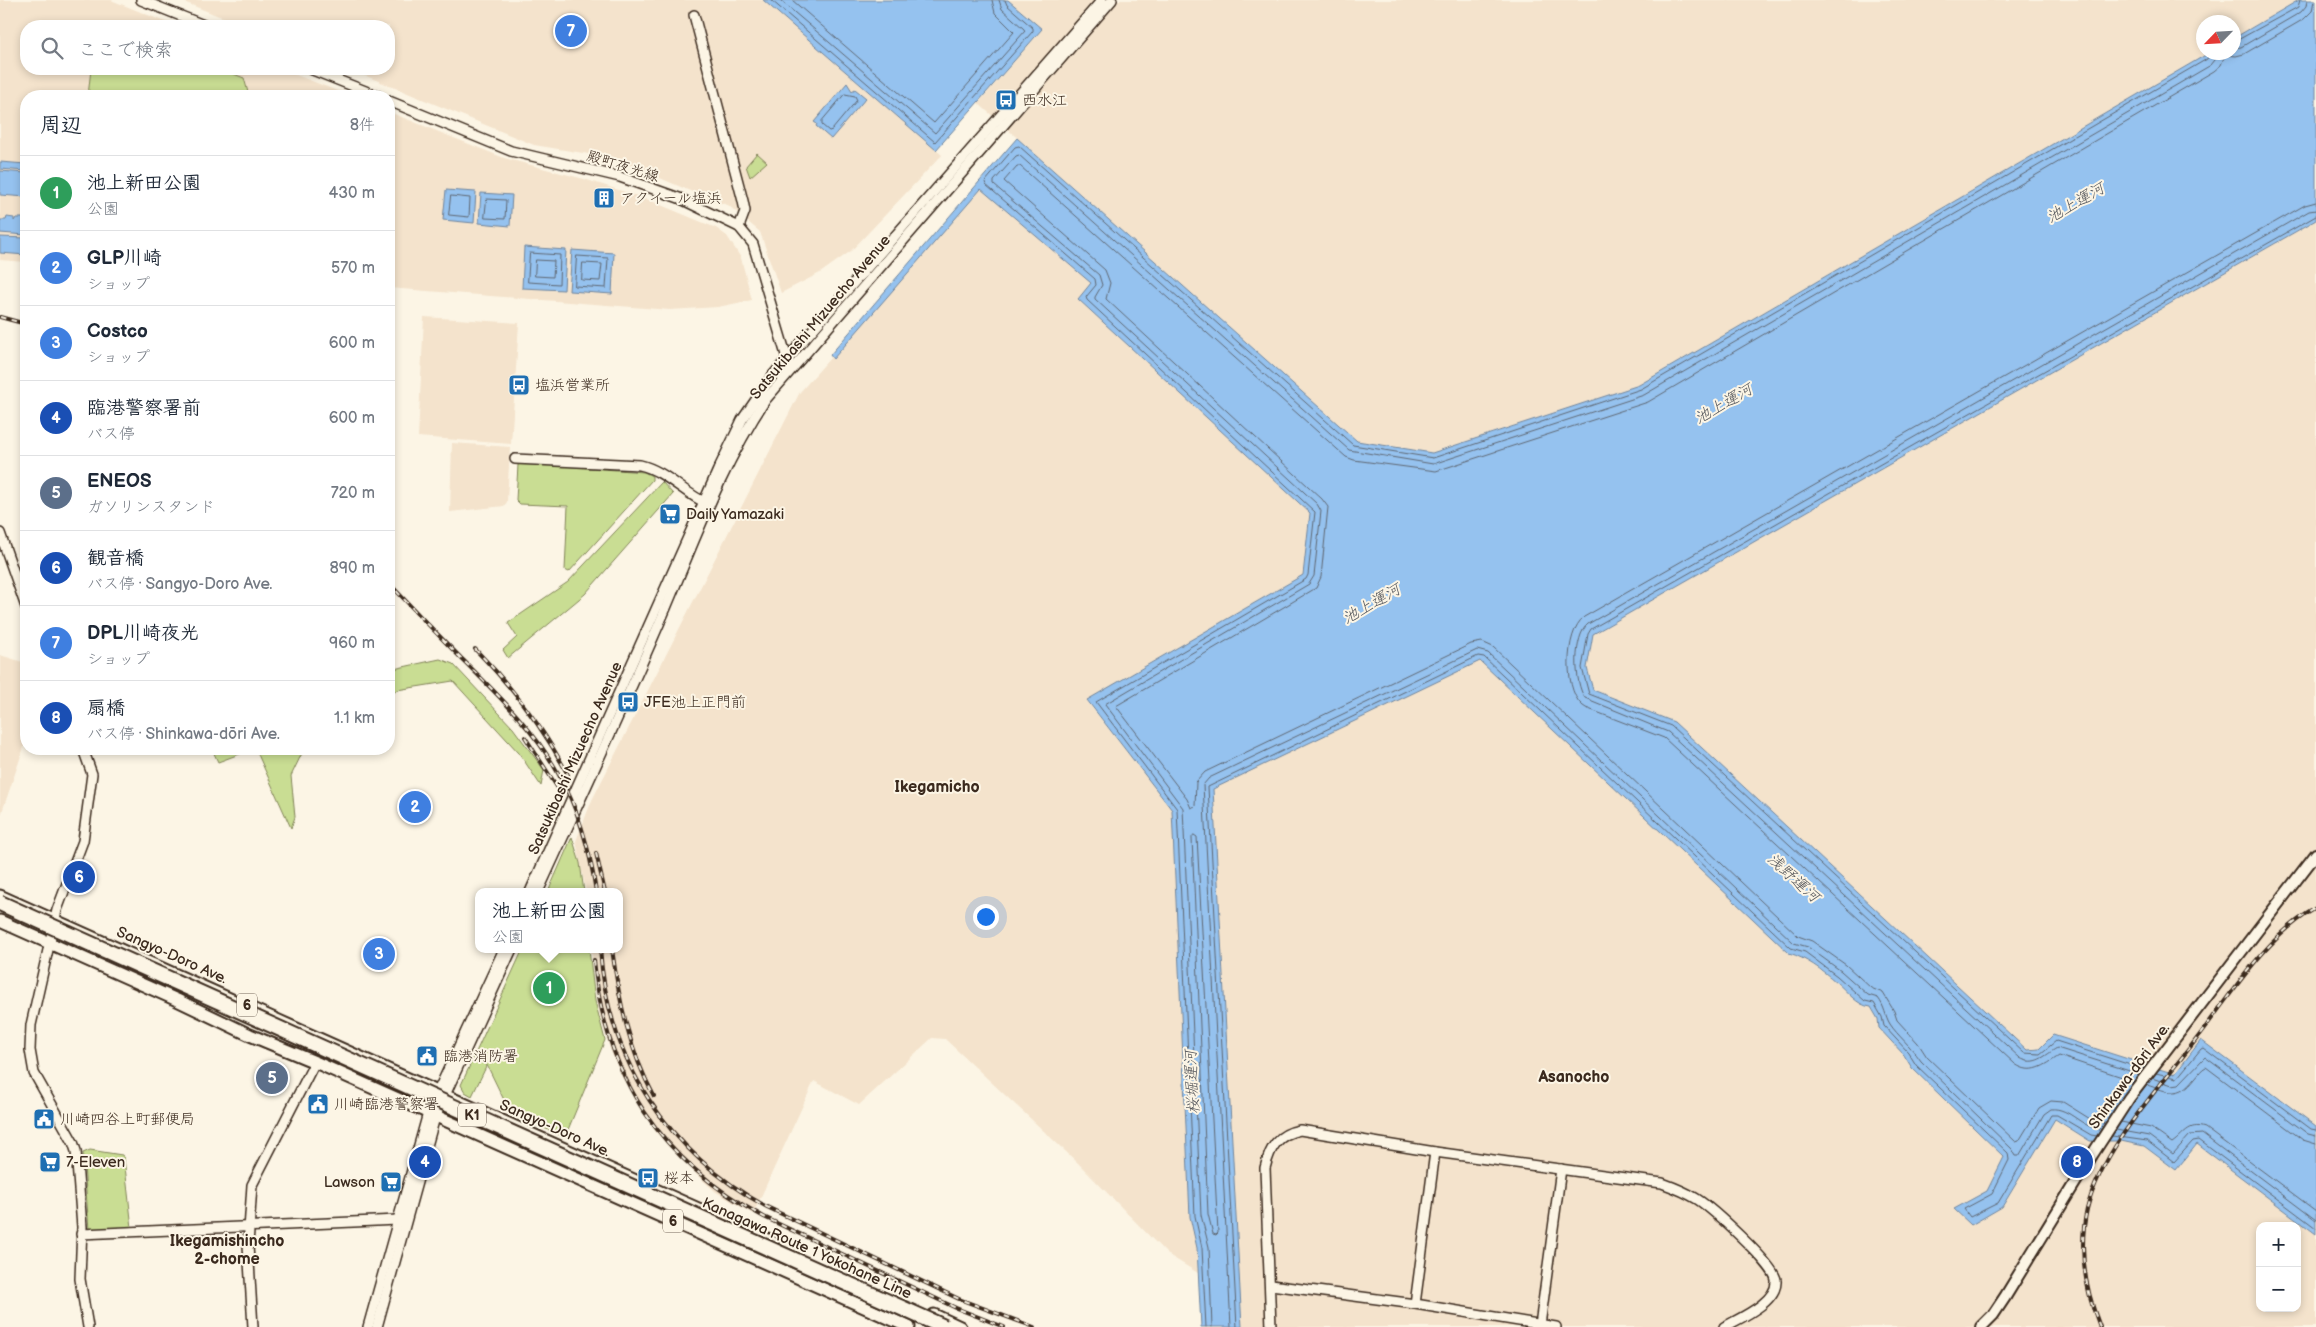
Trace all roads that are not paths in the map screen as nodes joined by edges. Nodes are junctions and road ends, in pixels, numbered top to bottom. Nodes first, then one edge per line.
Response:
1 (141, 0) edge
2 (1102, 0) edge
3 (1112, 0) edge
4 (694, 15) dead end
5 (191, 20) edge
6 (325, 75) edge
7 (363, 90) edge
8 (395, 103) edge
9 (739, 227) junction
10 (789, 365) junction
11 (515, 459) dead end
12 (707, 504) junction
13 (0, 533) edge
14 (20, 590) edge
15 (85, 755) edge
16 (2316, 854) edge
17 (532, 888) edge
18 (540, 888) edge
19 (0, 896) edge
20 (0, 903) edge
21 (0, 912) edge
22 (55, 920) junction
23 (0, 921) edge
24 (49, 943) junction
25 (502, 953) edge
26 (510, 953) edge
27 (316, 1062) junction
28 (442, 1093) junction
29 (431, 1115) junction
30 (1435, 1152) junction
31 (1561, 1169) junction
32 (624, 1176) junction
33 (622, 1198) junction
34 (398, 1220) junction
35 (248, 1227) junction
36 (81, 1234) junction
37 (858, 1281) junction
38 (1271, 1285) junction
39 (893, 1297) junction
40 (1415, 1304) junction
41 (859, 1305) junction
42 (886, 1316) junction
43 (1509, 1324) edge
44 (1540, 1324) junction
45 (88, 1327) edge
46 (253, 1327) edge
47 (368, 1327) edge
48 (377, 1327) edge
49 (909, 1327) edge
50 (923, 1327) edge
51 (944, 1327) edge
52 (960, 1327) edge
53 (1271, 1327) edge
54 (1556, 1327) edge
55 (1724, 1327) edge
56 (1981, 1327) edge

1 - 5 street
2 - 10 street, Satsukibashi Mizuecho Avenue
3 - 10 street, Satsukibashi Mizuecho Avenue
4 - 9 street
6 - 7 street
8 - 9 street, 殿町夜光線
9 - 10 street, 殿町夜光線
10 - 12 street, Satsukibashi Mizuecho Avenue
11 - 12 street
12 - 17 street, Satsukibashi Mizuecho Avenue
12 - 18 street, Satsukibashi Mizuecho Avenue
13 - 14 street
15 - 22 street
16 - 56 main road, Shinkawa-dōri Ave.
19 - 22 main road, Sangyo-Doro Ave. / 6
20 - 51 highway, Kanagawa Route 1 Yokohane Line / K1, bridge
21 - 50 highway, Kanagawa Route 1 Yokohane Line / K1
22 - 24 street
22 - 28 main road, Sangyo-Doro Ave. / 6
23 - 24 main road, 6
24 - 27 main road, 6
24 - 36 street
25 - 28 street
26 - 28 street
27 - 29 main road, 6
27 - 35 street
28 - 29 street
28 - 32 main road, Sangyo-Doro Ave. / 6
29 - 33 main road, 6
29 - 34 street
29 - 48 street
30 - 31 street
30 - 38 street
30 - 40 street
31 - 44 street
31 - 55 street
32 - 33 street
32 - 37 main road, Sangyo-Doro Ave. / 6
33 - 41 main road, 6
34 - 35 street
34 - 47 street
35 - 36 street
35 - 46 street
36 - 45 street
37 - 39 main road, Sangyo-Doro Ave. / 6
37 - 41 street
38 - 40 street
38 - 53 street
39 - 42 street
39 - 52 main road, Sangyo-Doro Ave. / 6
40 - 43 street
41 - 42 main road, 6
42 - 49 main road, 6
43 - 44 street
44 - 54 street

